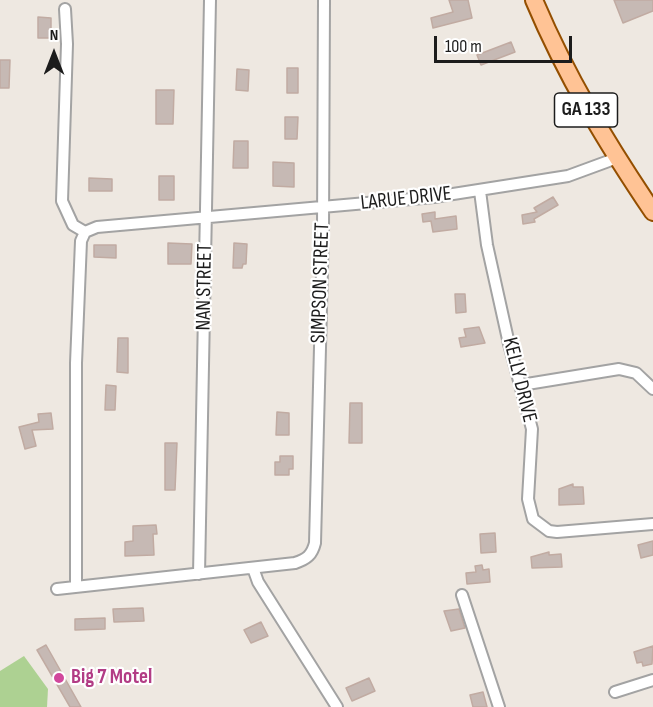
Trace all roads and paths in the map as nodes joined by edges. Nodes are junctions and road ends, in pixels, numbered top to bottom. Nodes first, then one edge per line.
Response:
1 (210, 0) edge
2 (324, 0) edge
3 (534, 0) edge
4 (65, 9) dead end
5 (617, 158) junction
6 (480, 191) junction
7 (323, 207) junction
8 (653, 212) edge
9 (206, 218) junction
10 (85, 232) junction
11 (521, 385) junction
12 (653, 389) edge
13 (653, 524) edge
14 (253, 568) junction
15 (199, 574) junction
16 (76, 586) junction
17 (57, 588) dead end
18 (462, 595) dead end
19 (653, 680) edge
20 (615, 692) dead end
21 (337, 707) edge
22 (499, 707) edge

1 - 9 street, NAN STREET
2 - 7 street, SIMPSON STREET
3 - 5 main road, GA 133
4 - 10 street
5 - 6 street, LARUE DRIVE
5 - 8 main road, GA 133
6 - 7 street, LARUE DRIVE
6 - 11 street, KELLY DRIVE
7 - 9 street, LARUE DRIVE
7 - 14 street, SIMPSON STREET
9 - 10 street, LARUE DRIVE
9 - 15 street, NAN STREET
10 - 16 street
11 - 12 street
11 - 13 street, KELLY DRIVE
14 - 15 street
14 - 21 street
15 - 16 street
16 - 17 street
18 - 22 street
19 - 20 street

